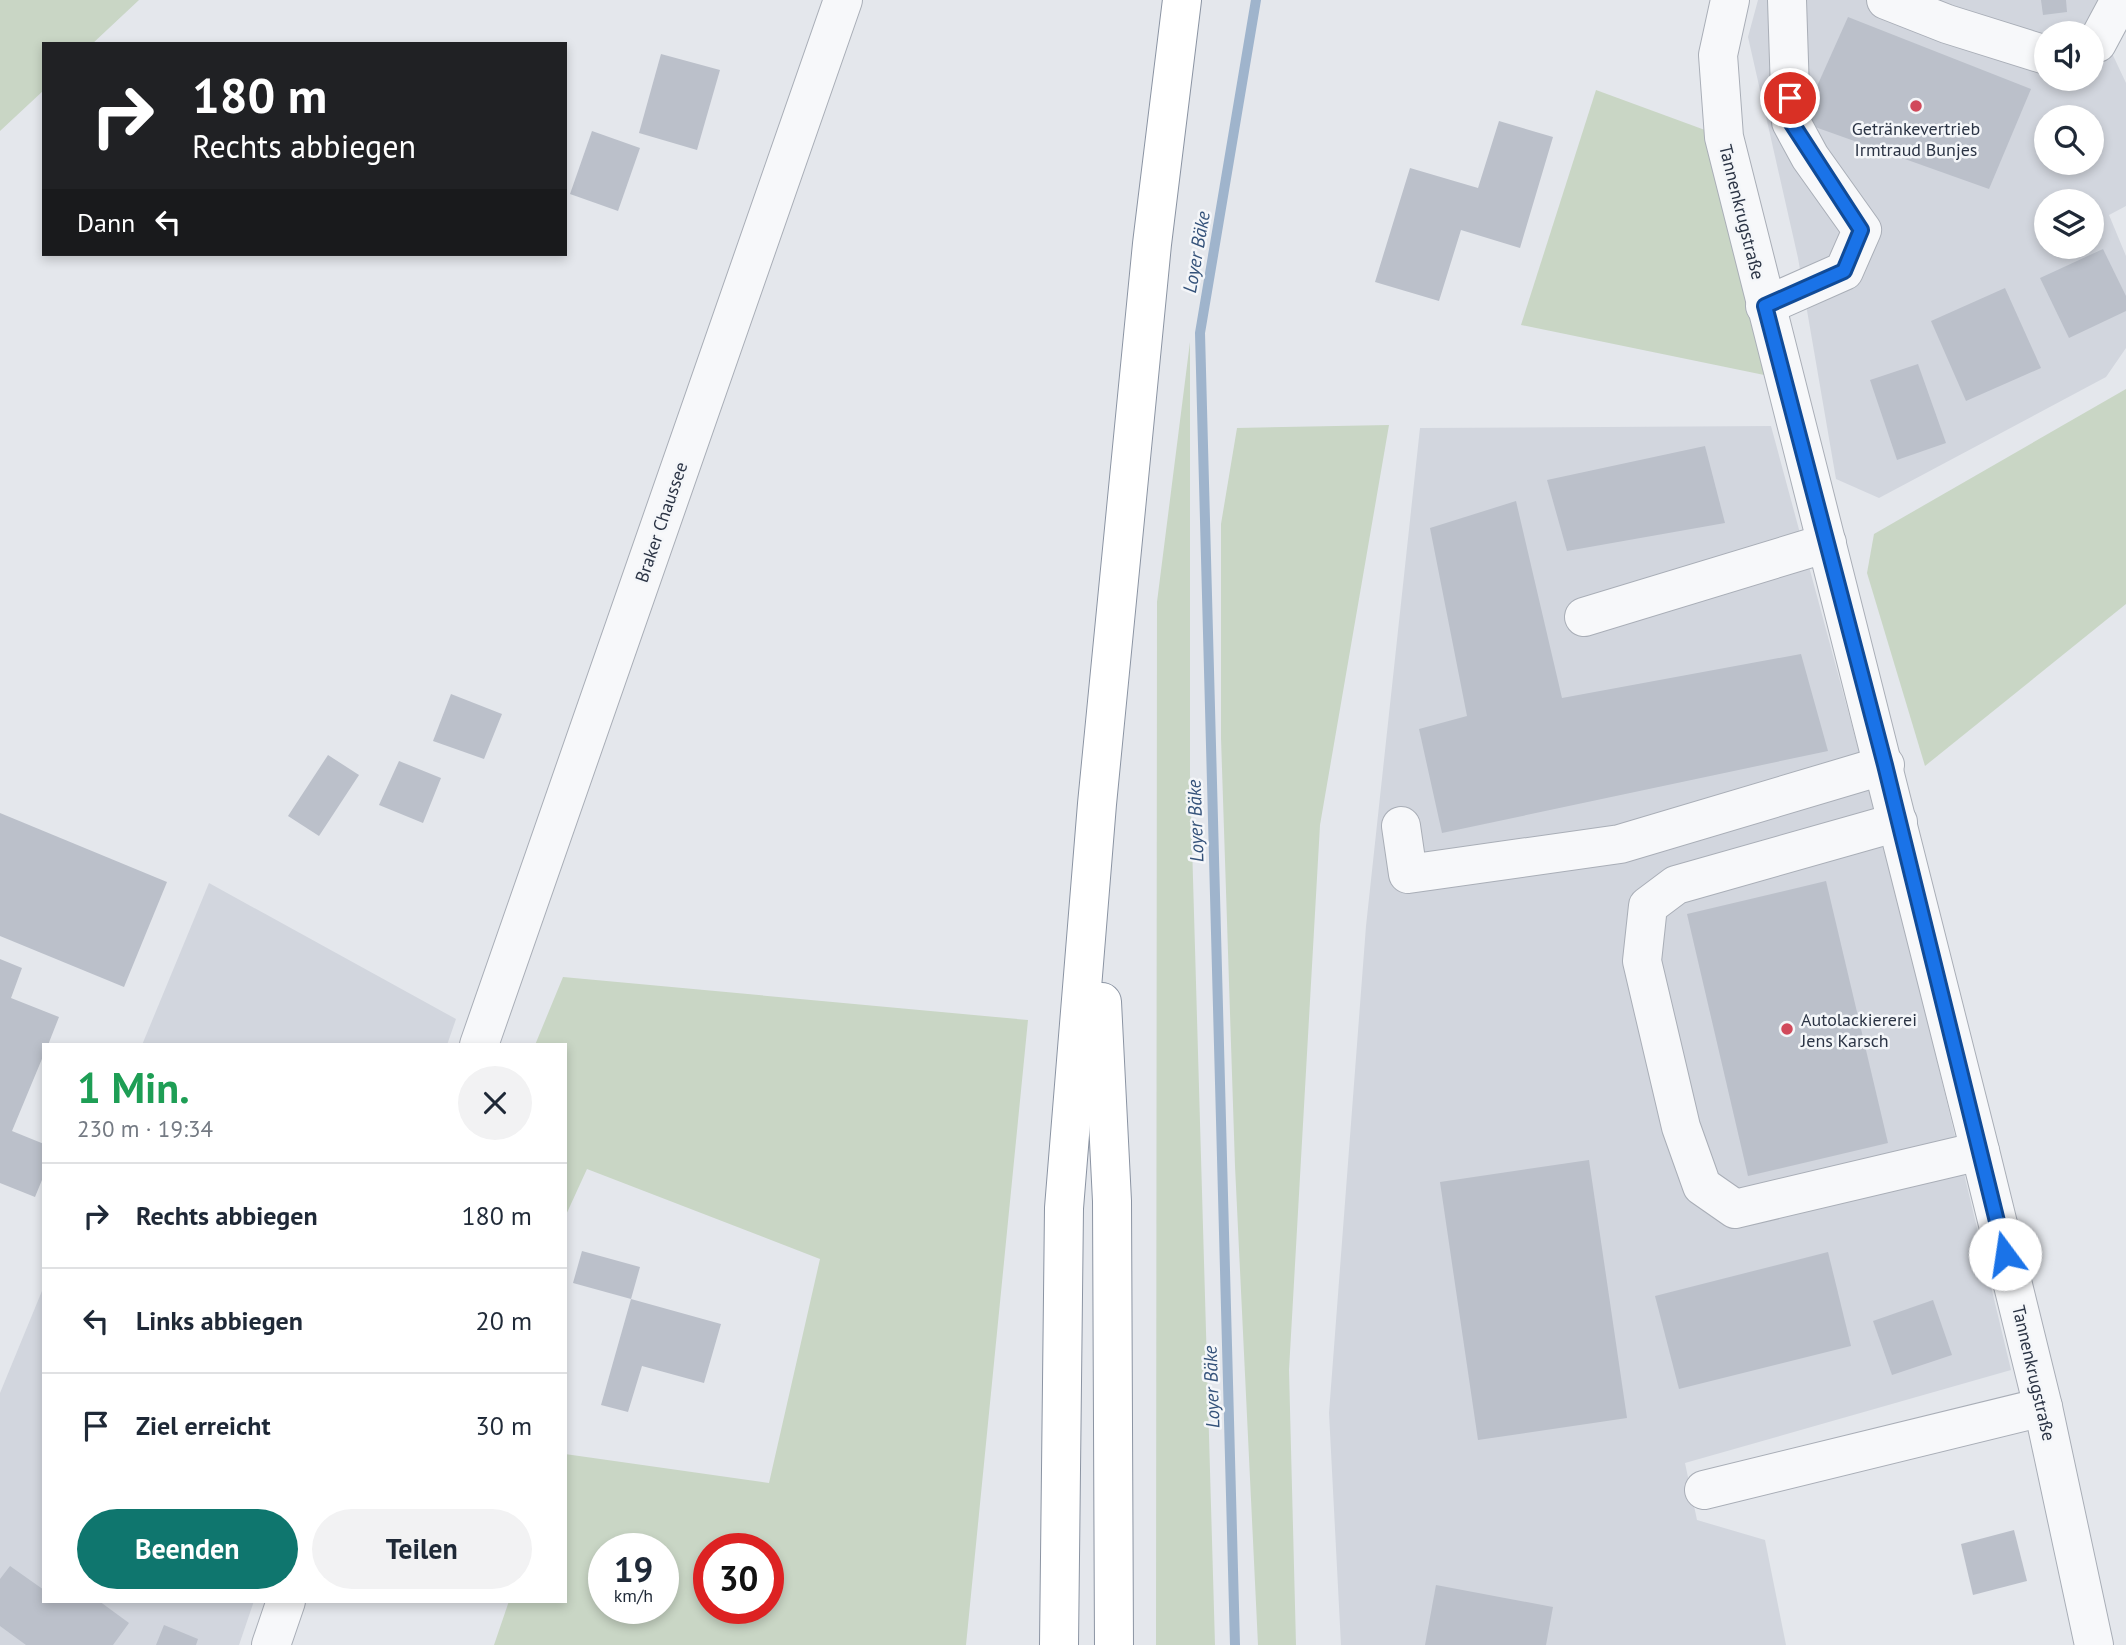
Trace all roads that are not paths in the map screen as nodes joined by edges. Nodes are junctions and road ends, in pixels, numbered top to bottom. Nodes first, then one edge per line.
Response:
1 (843, 0) edge
2 (1182, 0) edge
3 (1730, 0) edge
4 (1787, 0) edge
5 (1886, 0) edge
6 (2120, 0) edge
7 (2104, 30) edge
8 (2034, 51) edge
9 (1765, 306) junction
10 (1826, 543) junction
11 (1584, 617) dead end
12 (1885, 765) junction
13 (1097, 804) junction
14 (1898, 822) junction
15 (1401, 826) dead end
16 (480, 1043) edge
17 (1980, 1152) junction
18 (2043, 1407) junction
19 (1704, 1490) dead end
20 (285, 1603) edge
21 (271, 1645) edge
22 (1059, 1645) edge
23 (1114, 1645) edge
24 (2094, 1645) edge

1 - 16 street, Braker Chaussee
2 - 13 highway
3 - 9 street, Tannenkrugstraße
4 - 9 street
5 - 8 street
6 - 7 street
9 - 10 street, Tannenkrugstraße
10 - 11 street
10 - 12 street, Tannenkrugstraße
12 - 14 street, Tannenkrugstraße
12 - 15 street
13 - 22 highway
13 - 23 highway
14 - 17 street, Tannenkrugstraße
14 - 17 street
17 - 18 street, Tannenkrugstraße
18 - 19 street
18 - 24 street, Tannenkrugstraße
20 - 21 street

